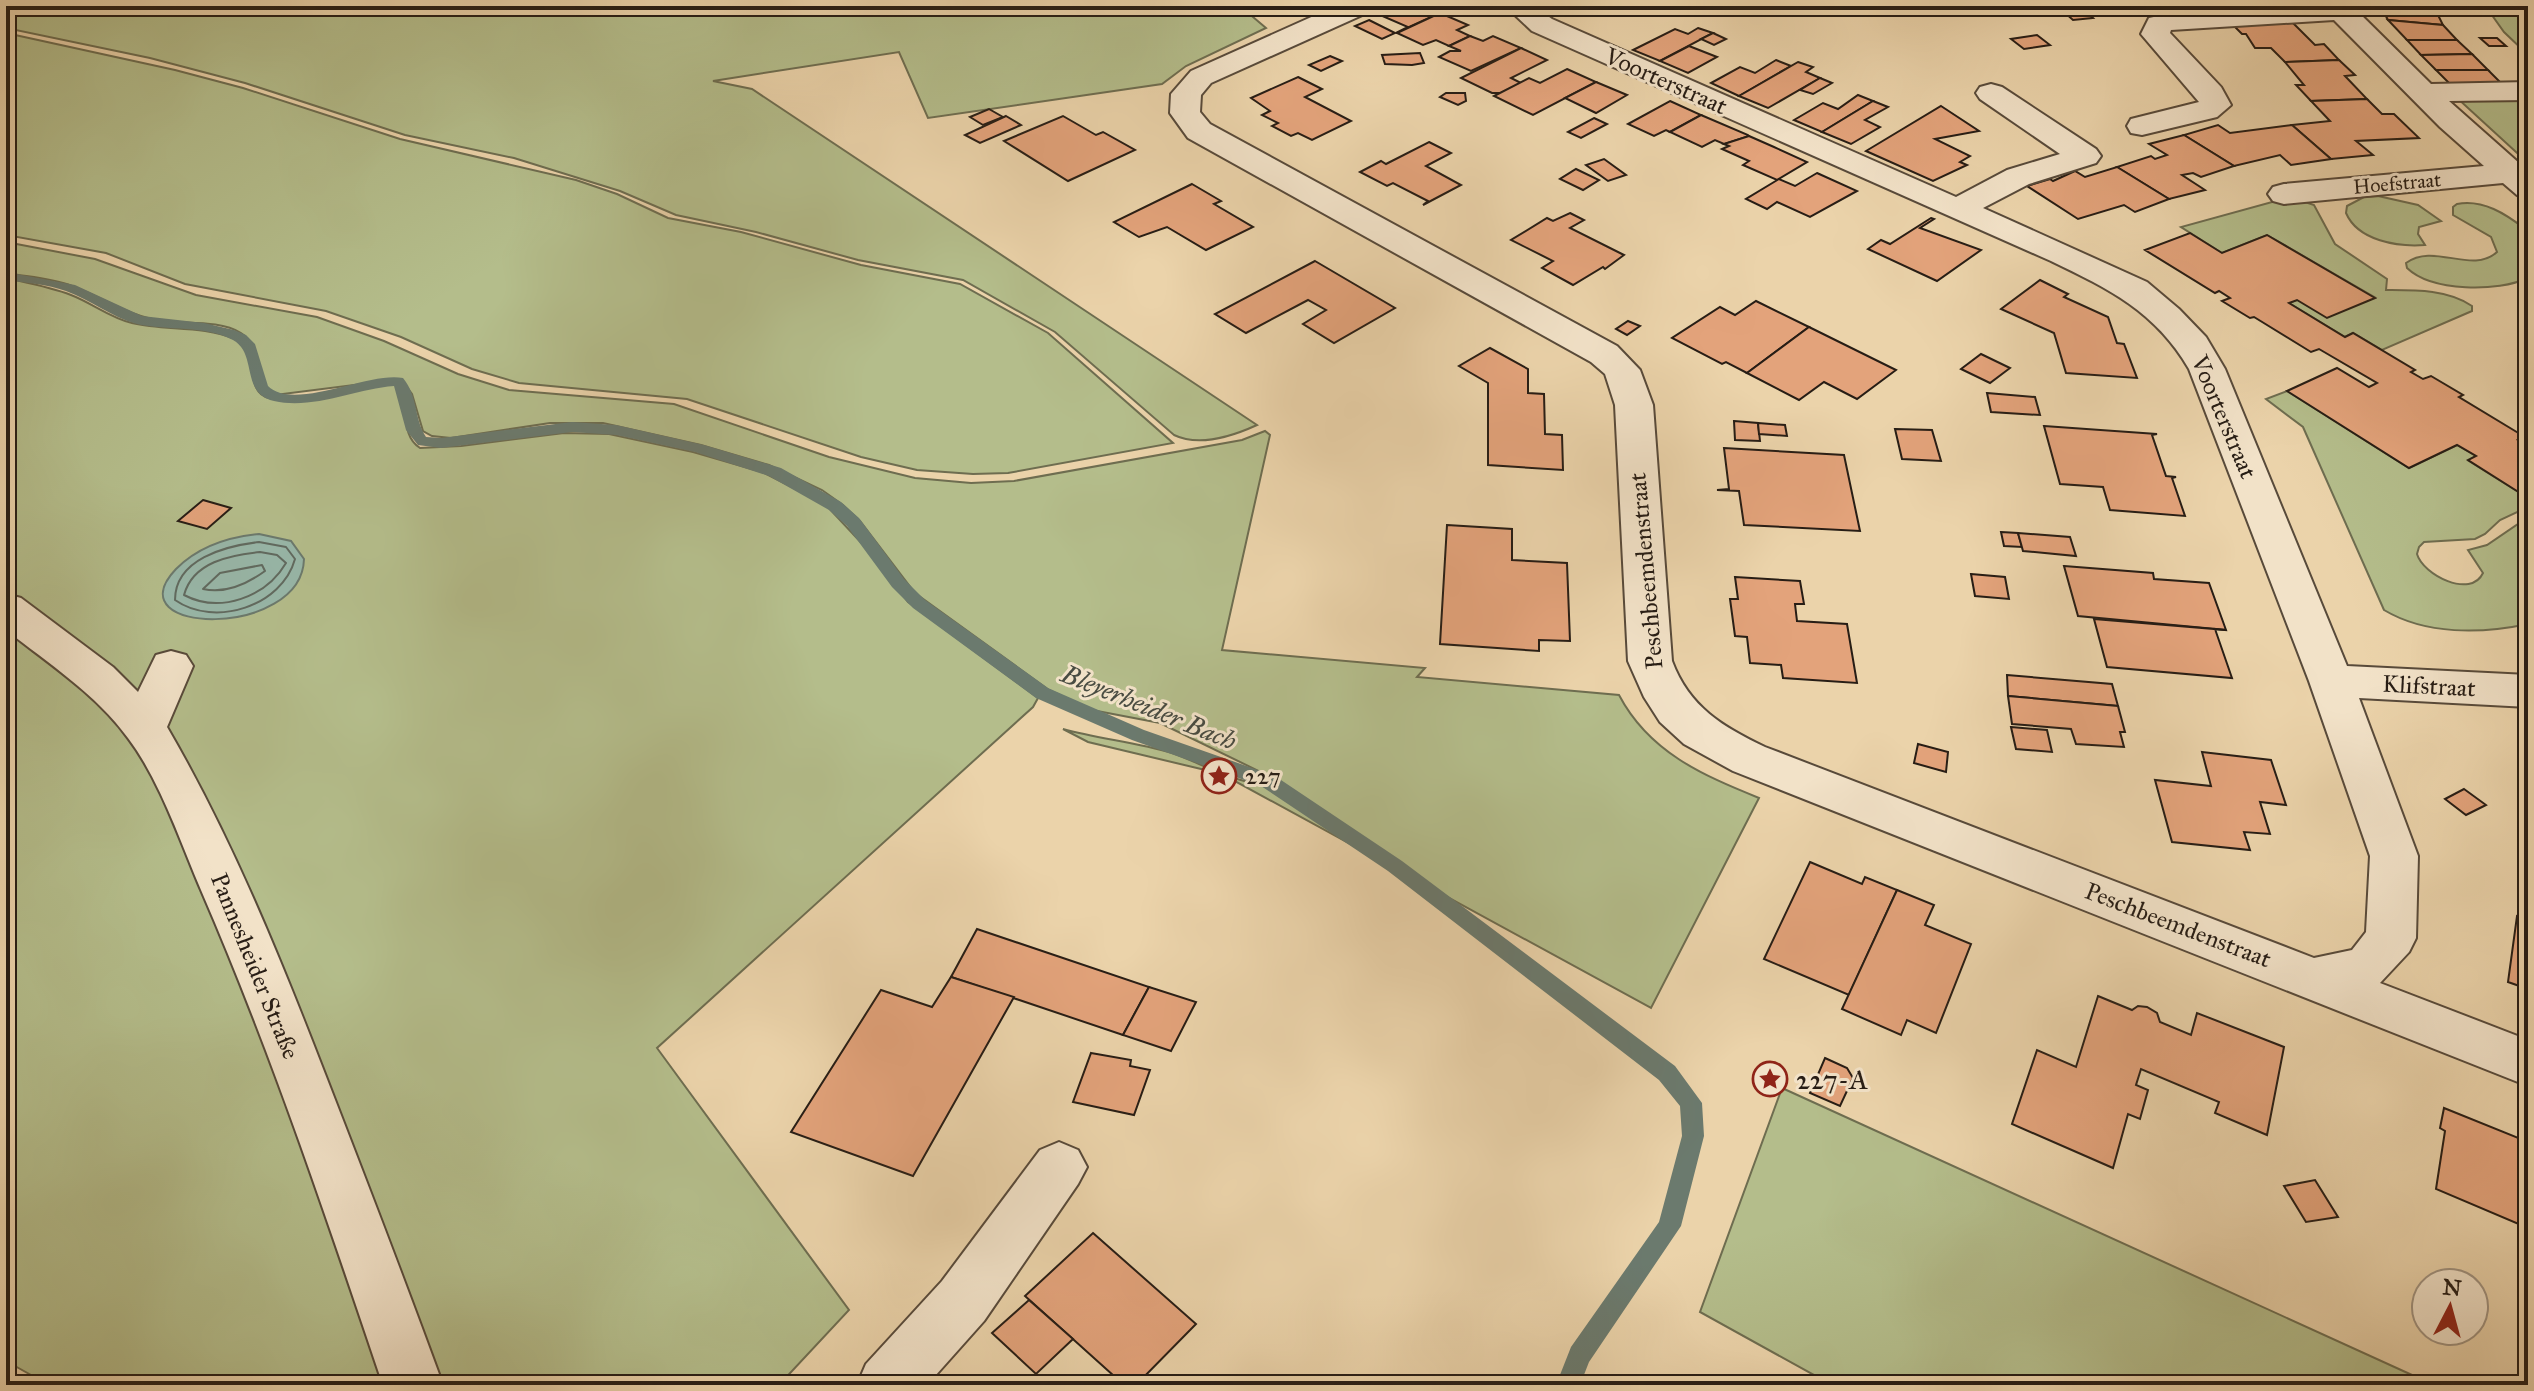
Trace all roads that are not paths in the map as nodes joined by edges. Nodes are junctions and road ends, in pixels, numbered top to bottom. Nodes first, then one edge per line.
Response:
1 (1359, 6) edge
2 (1533, 6) edge
3 (2339, 8) edge
4 (2528, 91) edge
5 (1991, 93) dead end
6 (2422, 93) junction
7 (2142, 126) dead end
8 (2519, 180) edge
9 (2284, 194) dead end
10 (1957, 209) junction
11 (6, 608) edge
12 (171, 666) dead end
13 (2331, 681) junction
14 (2528, 691) edge
15 (145, 727) junction
16 (2317, 978) junction
17 (2528, 1063) edge
18 (1059, 1167) dead end
19 (413, 1385) edge
20 (887, 1385) edge

1 - 16 street, Peschbeemdenstraat
2 - 10 street, Voorterstraat
3 - 6 street
3 - 7 street
4 - 6 street
5 - 10 street
6 - 8 street
8 - 9 street, Hoefstraat
10 - 13 street, Voorterstraat
11 - 15 street, Pannesheider Straße
12 - 15 street
13 - 14 street, Klifstraat
13 - 16 street, Voorterstraat
15 - 19 street, Pannesheider Straße
16 - 17 street, Peschbeemdenstraat
18 - 20 street

